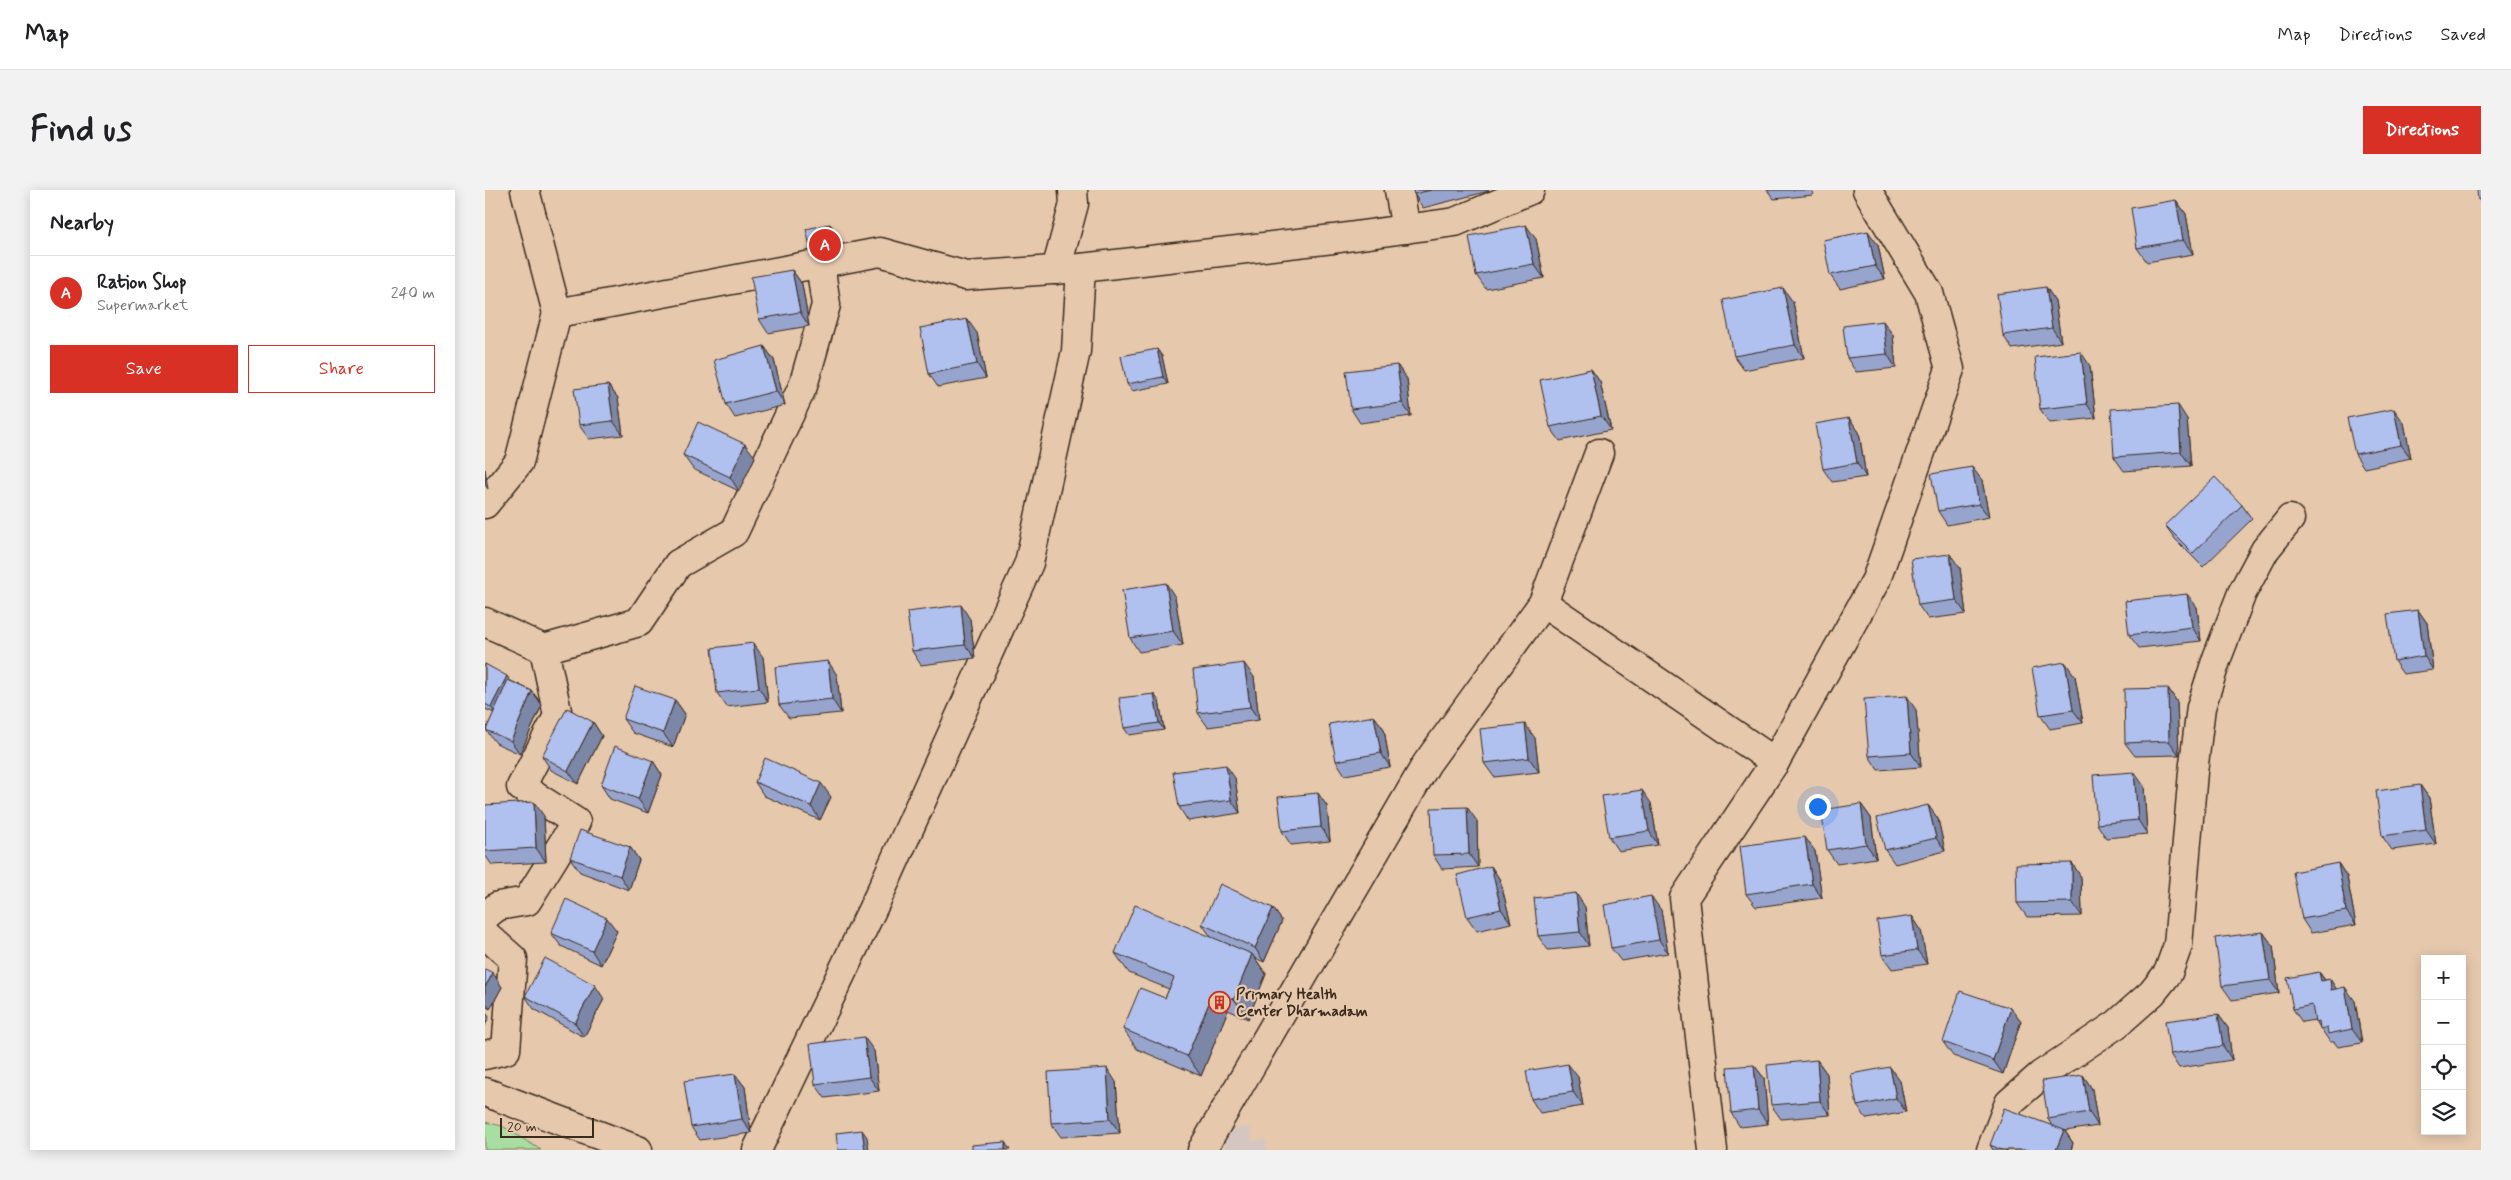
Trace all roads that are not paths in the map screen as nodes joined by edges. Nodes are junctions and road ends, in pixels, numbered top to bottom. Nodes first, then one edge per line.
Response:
1 (525, 190) edge
2 (1073, 190) edge
3 (1399, 190) edge
4 (1530, 190) edge
5 (1867, 190) edge
6 (1406, 229) junction
7 (820, 263) junction
8 (1069, 269) junction
9 (557, 314) junction
10 (1599, 453) dead end
11 (485, 504) edge
12 (2290, 519) dead end
13 (1543, 602) junction
14 (485, 622) edge
15 (544, 649) junction
16 (1775, 762) junction
17 (485, 916) edge
18 (485, 934) edge
19 (485, 1055) edge
20 (485, 1092) edge
21 (638, 1150) edge
22 (757, 1150) edge
23 (1202, 1150) edge
24 (1713, 1150) edge
25 (1991, 1150) edge

1 - 9 street
2 - 8 street
3 - 6 street
4 - 6 street
5 - 16 street
6 - 8 street
7 - 8 street
7 - 9 street
7 - 15 street
8 - 22 street
9 - 11 street
10 - 13 street
12 - 25 street
13 - 16 street
13 - 23 street
14 - 15 street
15 - 17 street
16 - 24 street
18 - 19 street
20 - 21 street

